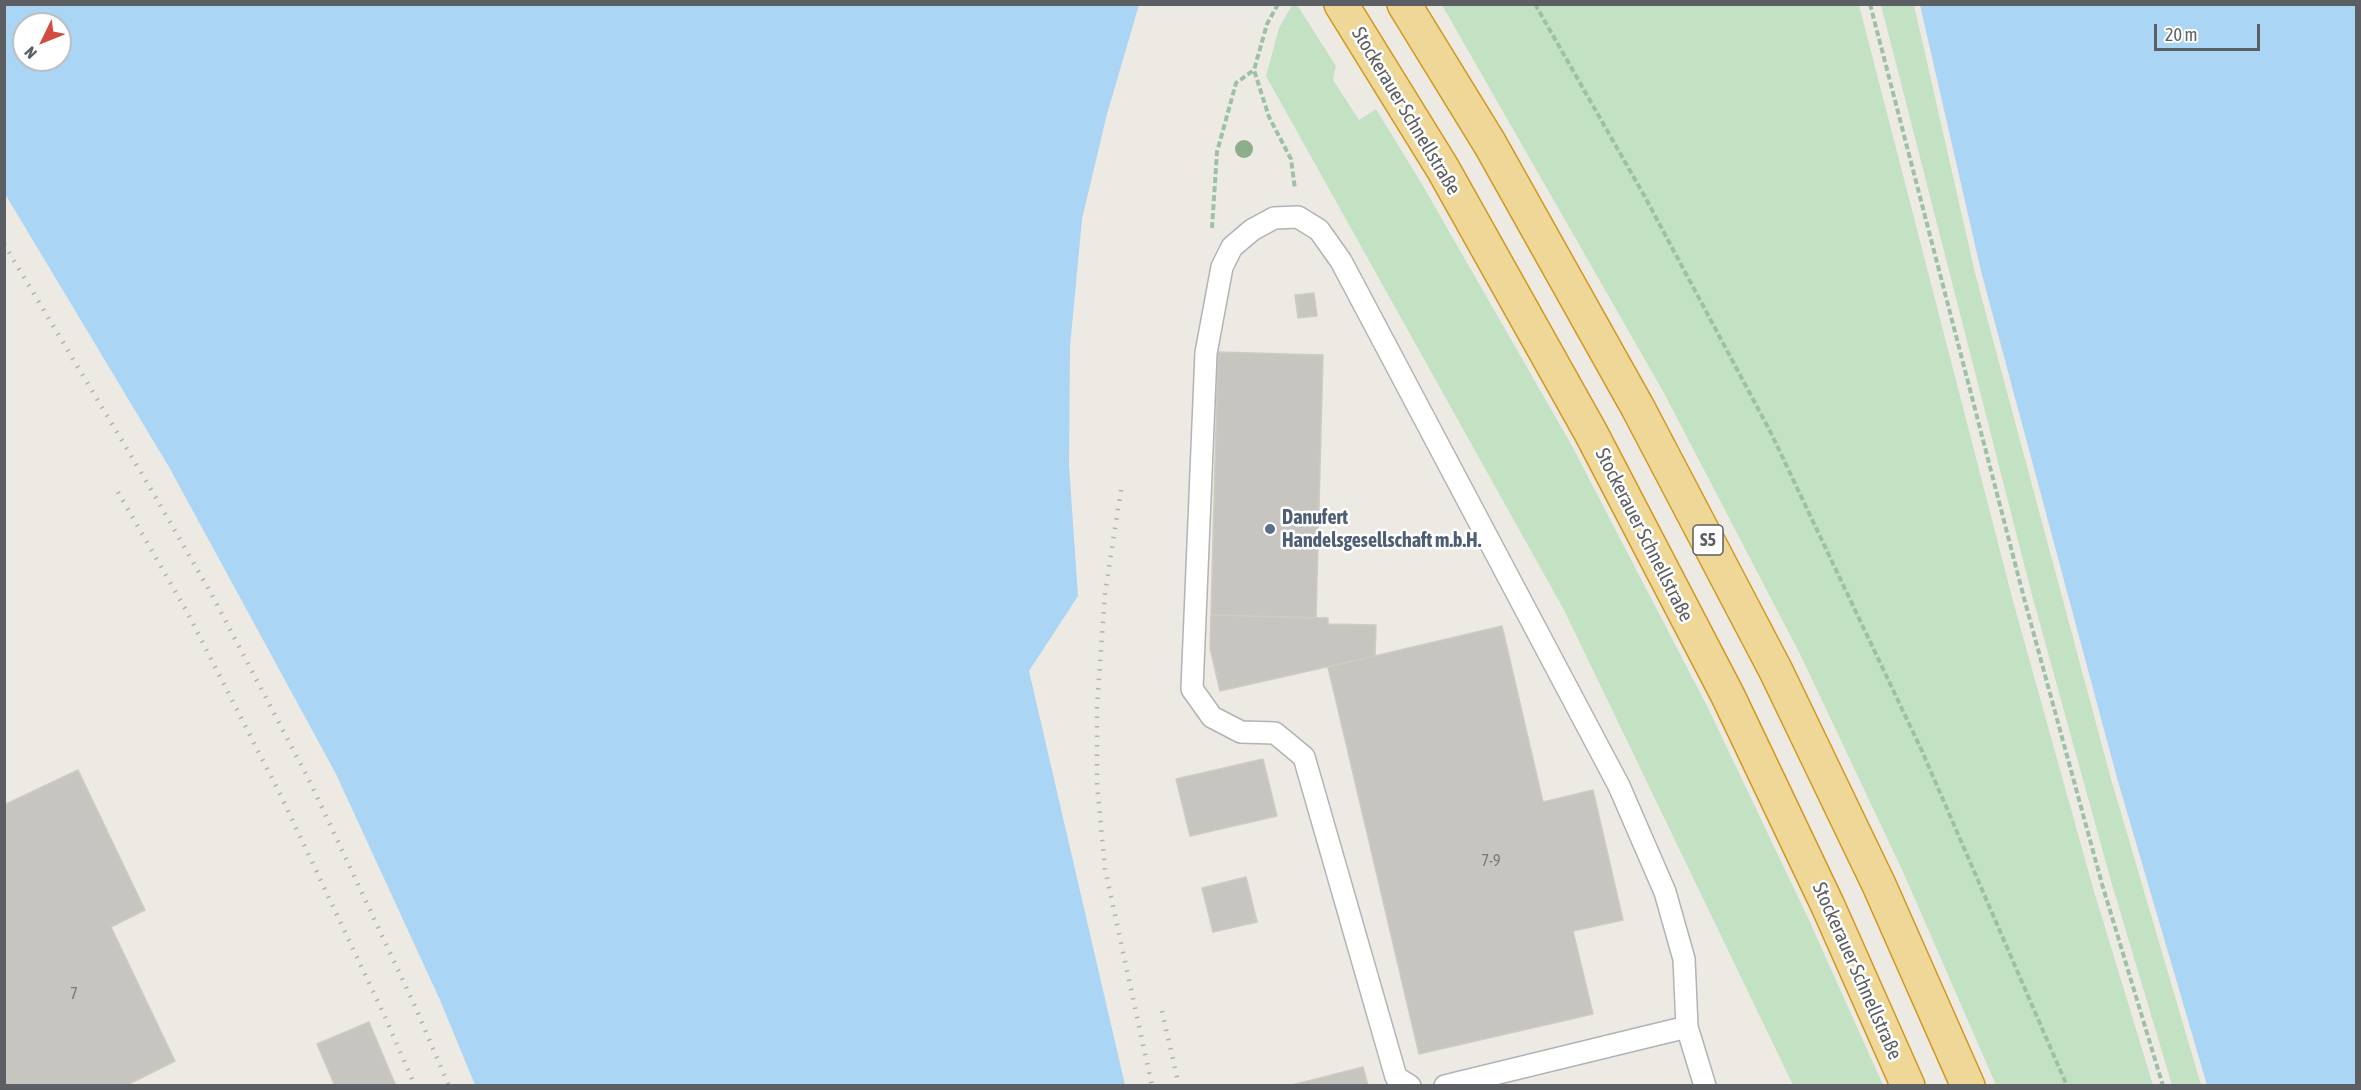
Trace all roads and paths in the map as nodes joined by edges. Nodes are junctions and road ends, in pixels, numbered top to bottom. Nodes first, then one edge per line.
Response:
1 (1278, 4) edge
2 (1341, 4) edge
3 (1535, 4) edge
4 (1870, 4) edge
5 (1407, 9) edge
6 (1254, 70) junction
7 (1298, 217) junction
8 (1232, 247) junction
9 (1687, 1027) junction
10 (1457, 1084) edge
11 (1410, 1086) edge
12 (1705, 1086) edge
13 (1908, 1086) edge
14 (1968, 1086) edge
15 (2067, 1086) edge
16 (2163, 1086) edge

1 - 6 path
2 - 13 highway, Stockerauer Schnellstraße
3 - 15 path
4 - 16 path
5 - 14 highway, S5
6 - 7 path
6 - 8 path
7 - 8 lane
7 - 9 lane
8 - 11 lane
9 - 10 lane
9 - 12 lane

